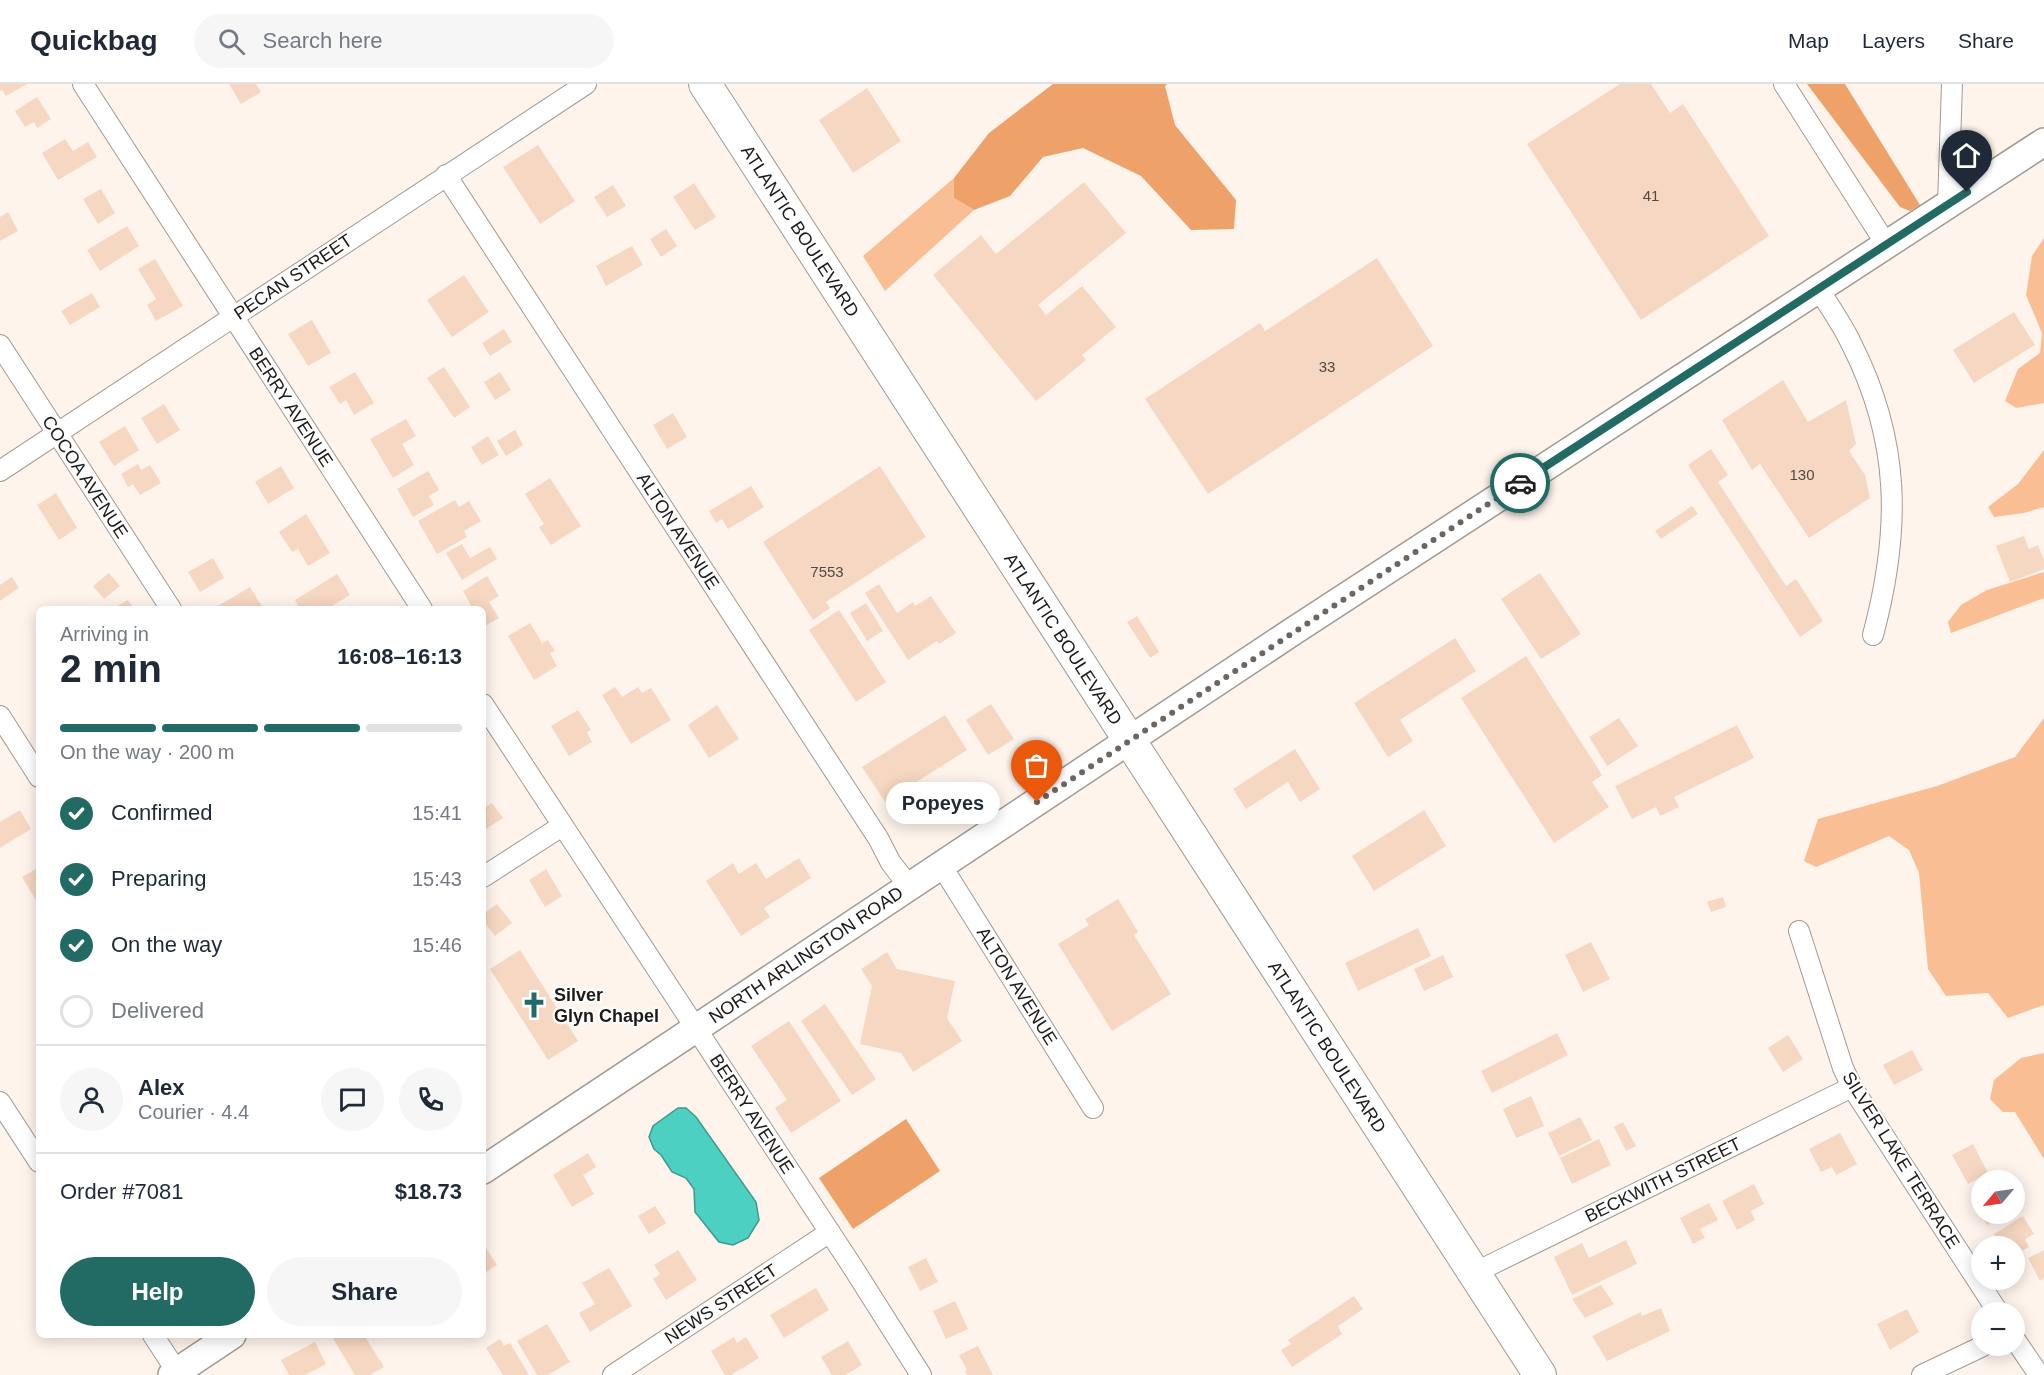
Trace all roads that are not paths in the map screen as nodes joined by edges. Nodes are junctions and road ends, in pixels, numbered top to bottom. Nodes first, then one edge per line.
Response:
1 (83, 84) edge
2 (586, 84) edge
3 (705, 84) edge
4 (1784, 84) edge
5 (1952, 84) edge
6 (2044, 142) edge
7 (446, 175) junction
8 (1948, 205) junction
9 (1886, 244) junction
10 (1818, 288) junction
11 (233, 317) junction
12 (0, 345) edge
13 (57, 433) junction
14 (0, 471) edge
15 (169, 606) edge
16 (420, 606) edge
17 (1873, 635) dead end
18 (486, 709) edge
19 (0, 716) edge
20 (1129, 741) junction
21 (36, 772) edge
22 (562, 826) junction
23 (941, 865) junction
24 (486, 875) edge
25 (909, 886) junction
26 (1799, 931) dead end
27 (696, 1029) junction
28 (1852, 1087) junction
29 (0, 1102) edge
30 (1093, 1108) dead end
31 (36, 1157) edge
32 (486, 1168) edge
33 (830, 1232) junction
34 (1474, 1272) junction
35 (1992, 1302) edge
36 (155, 1338) edge
37 (228, 1338) edge
38 (1971, 1352) edge
39 (2025, 1354) edge
40 (176, 1374) edge
41 (613, 1375) edge
42 (921, 1375) edge
43 (1540, 1375) edge
44 (1922, 1375) edge
45 (2039, 1375) edge

1 - 11 street, BERRY AVENUE
2 - 7 street, PECAN STREET
3 - 20 main road, ATLANTIC BOULEVARD
4 - 9 street
5 - 8 street
6 - 8 main road, NORTH ARLINGTON ROAD
7 - 11 street, PECAN STREET
7 - 25 street, ALTON AVENUE
8 - 9 main road, NORTH ARLINGTON ROAD
9 - 10 main road, NORTH ARLINGTON ROAD
10 - 17 street
10 - 20 main road, NORTH ARLINGTON ROAD
11 - 13 street, PECAN STREET
11 - 16 street, BERRY AVENUE
12 - 13 street, COCOA AVENUE
13 - 14 street, PECAN STREET
13 - 15 street, COCOA AVENUE
18 - 22 street, BERRY AVENUE
19 - 21 street
20 - 23 main road, NORTH ARLINGTON ROAD
20 - 34 main road, ATLANTIC BOULEVARD
22 - 24 street
22 - 27 street, BERRY AVENUE
23 - 25 main road, NORTH ARLINGTON ROAD
23 - 30 street, ALTON AVENUE
25 - 27 main road, NORTH ARLINGTON ROAD
26 - 28 street, SILVER LAKE TERRACE
27 - 32 main road, NORTH ARLINGTON ROAD
27 - 33 street, BERRY AVENUE
28 - 34 street, BECKWITH STREET
28 - 35 street, SILVER LAKE TERRACE
29 - 31 street
33 - 41 street, NEWS STREET
33 - 42 street, BERRY AVENUE
34 - 43 main road, ATLANTIC BOULEVARD
36 - 40 street
37 - 40 main road
38 - 44 street
39 - 45 street

